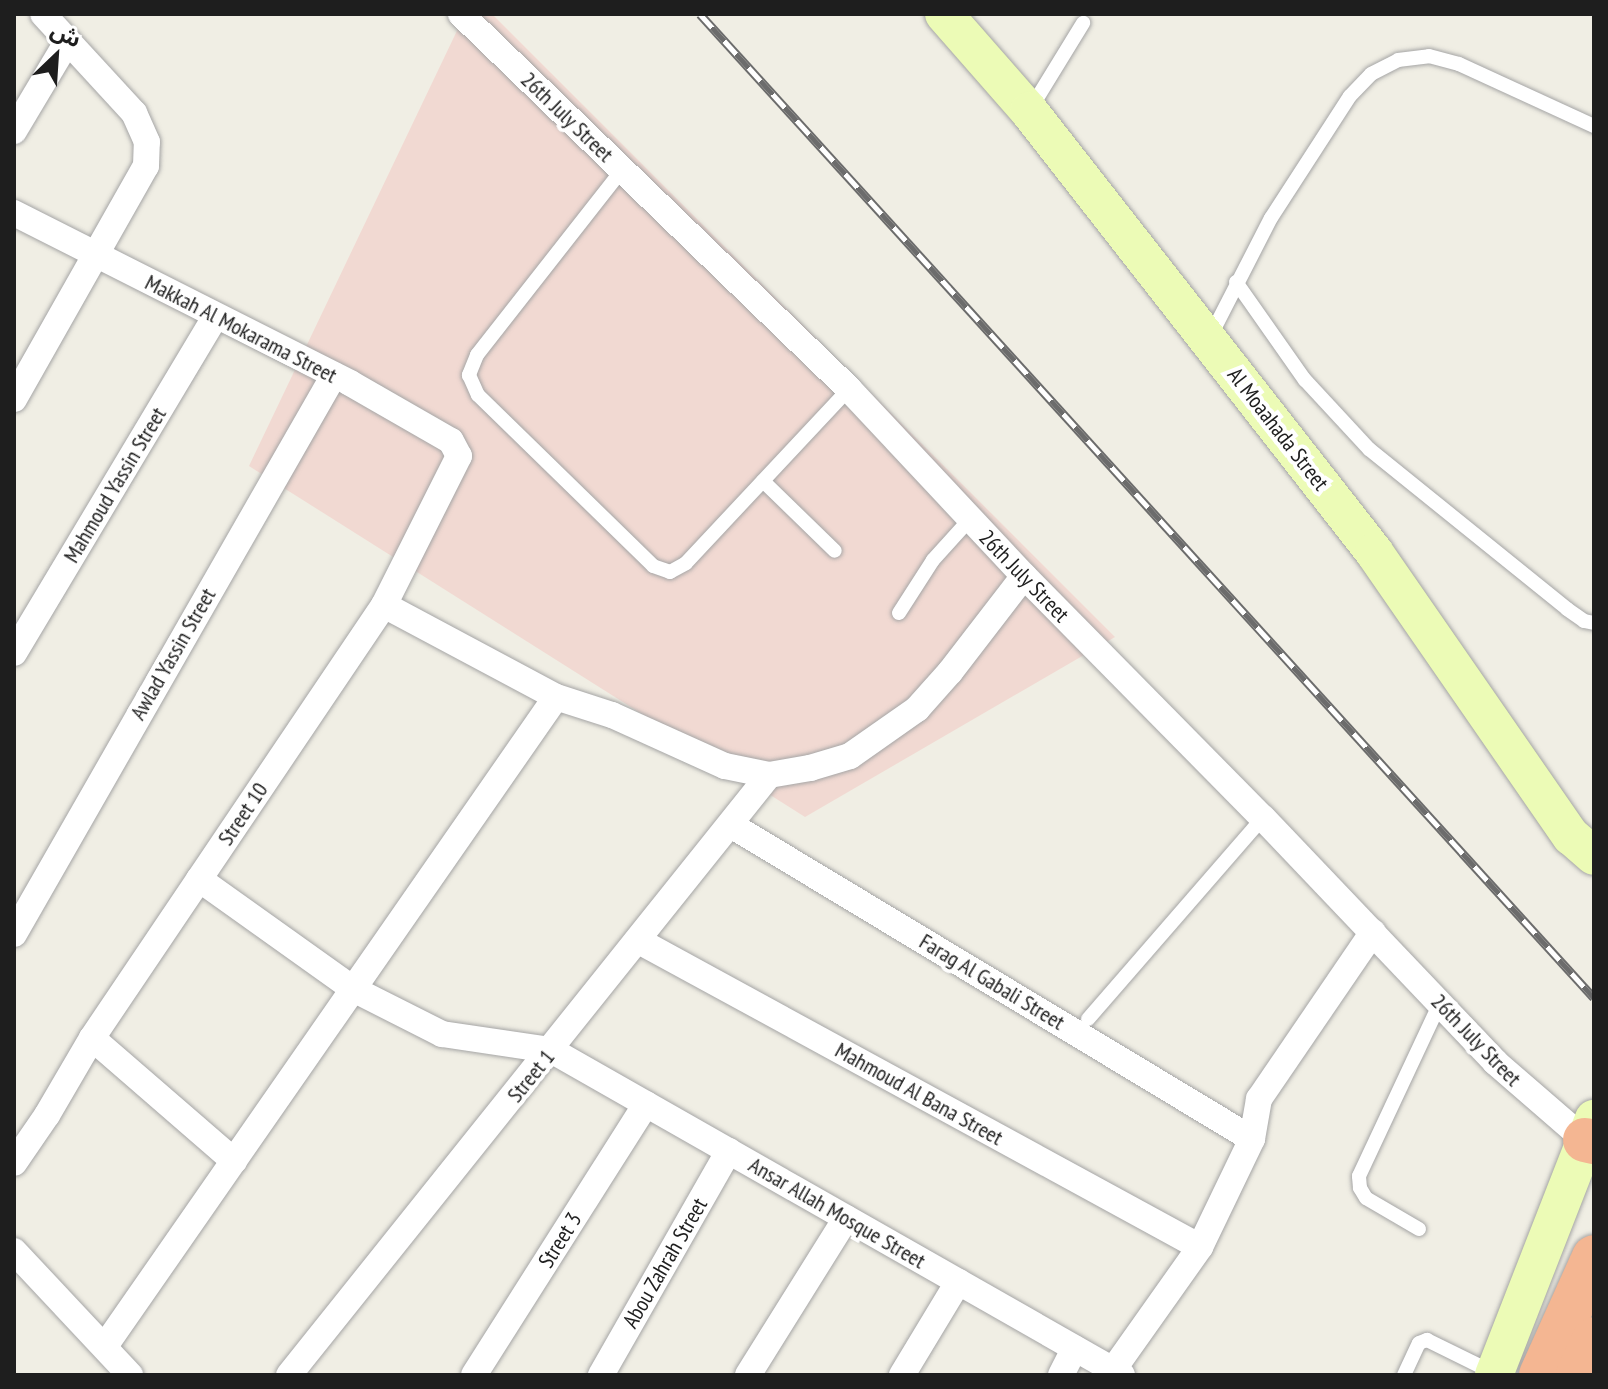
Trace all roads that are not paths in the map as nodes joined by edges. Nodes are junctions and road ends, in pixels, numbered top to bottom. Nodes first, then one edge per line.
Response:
1 (43, 14) edge
2 (461, 14) edge
3 (944, 14) edge
4 (1083, 23) dead end
5 (67, 42) junction
6 (1029, 111) junction
7 (1594, 126) edge
8 (14, 131) edge
9 (622, 170) junction
10 (14, 213) edge
11 (98, 257) junction
12 (1236, 282) junction
13 (215, 317) junction
14 (1209, 339) junction
15 (334, 375) junction
16 (849, 389) junction
17 (14, 399) edge
18 (459, 456) joint
19 (763, 481) junction
20 (970, 519) junction
21 (835, 551) dead end
22 (1024, 576) junction
23 (384, 605) junction
24 (899, 613) dead end
25 (1594, 623) edge
26 (14, 653) edge
27 (556, 697) junction
28 (769, 775) junction
29 (1263, 818) junction
30 (731, 825) junction
31 (1594, 856) edge
32 (199, 879) junction
33 (1373, 932) junction
34 (14, 934) edge
35 (639, 941) junction
36 (353, 989) junction
37 (1440, 1003) junction
38 (1088, 1019) dead end
39 (92, 1038) junction
40 (551, 1050) junction
41 (646, 1104) junction
42 (1591, 1134) edge
43 (1252, 1139) junction
44 (729, 1151) junction
45 (234, 1161) junction
46 (14, 1163) edge
47 (846, 1218) junction
48 (1419, 1229) dead end
49 (1200, 1247) junction
50 (14, 1251) edge
51 (1594, 1257) edge
52 (958, 1282) junction
53 (1594, 1339) edge
54 (105, 1346) junction
55 (1075, 1348) junction
56 (1117, 1372) edge
57 (1494, 1374) edge
58 (130, 1375) edge
59 (289, 1375) edge
60 (474, 1375) edge
61 (601, 1375) edge
62 (748, 1375) edge
63 (902, 1375) edge
64 (1061, 1375) edge
65 (1404, 1375) edge
66 (1541, 1375) edge
67 (1578, 1375) edge

1 - 5 street
2 - 9 street, 26th July Street
3 - 6 main road, Al Moaahada Street
4 - 6 lane
5 - 8 street
5 - 11 street
6 - 14 main road, Al Moaahada Street
7 - 12 lane
9 - 16 street, 26th July Street
9 - 19 lane
10 - 11 street, Makkah Al Mokarama Street
11 - 13 street, Makkah Al Mokarama Street
11 - 17 street
12 - 14 lane
12 - 25 lane
13 - 15 street, Makkah Al Mokarama Street
13 - 26 street, Mahmoud Yassin Street
14 - 31 main road, Al Moaahada Street
15 - 18 street, Makkah Al Mokarama Street
15 - 34 street, Awlad Yassin Street
16 - 19 lane
16 - 20 street, 26th July Street
18 - 23 street, Street 10
19 - 21 lane
20 - 22 street, 26th July Street
20 - 24 lane
22 - 28 street
22 - 29 street, 26th July Street
23 - 27 street
23 - 32 street, Street 10
27 - 28 street
27 - 36 street
28 - 30 street, Street 1
29 - 33 street, 26th July Street
29 - 38 lane
30 - 35 street, Street 1
30 - 43 street, Farag Al Gabali Street
32 - 36 street
32 - 39 street, Street 10
33 - 37 street, 26th July Street
33 - 43 street
35 - 40 street, Street 1
35 - 49 street, Mahmoud Al Bana Street
36 - 40 street
36 - 45 street
37 - 42 street, 26th July Street
37 - 48 lane
39 - 45 street
39 - 46 street, Street 10
40 - 41 street, Ansar Allah Mosque Street
40 - 59 street, Street 1
41 - 44 street, Ansar Allah Mosque Street
41 - 60 street, Street 3
42 - 57 main road
43 - 49 street
44 - 47 street, Ansar Allah Mosque Street
44 - 61 street, Abou Zahrah Street
45 - 54 street
47 - 52 street, Ansar Allah Mosque Street
47 - 62 street
49 - 56 street
50 - 54 street
51 - 66 highway
52 - 55 street, Ansar Allah Mosque Street
52 - 63 street
53 - 67 highway
54 - 58 street
55 - 56 street, Ansar Allah Mosque Street
55 - 64 street
57 - 65 lane

